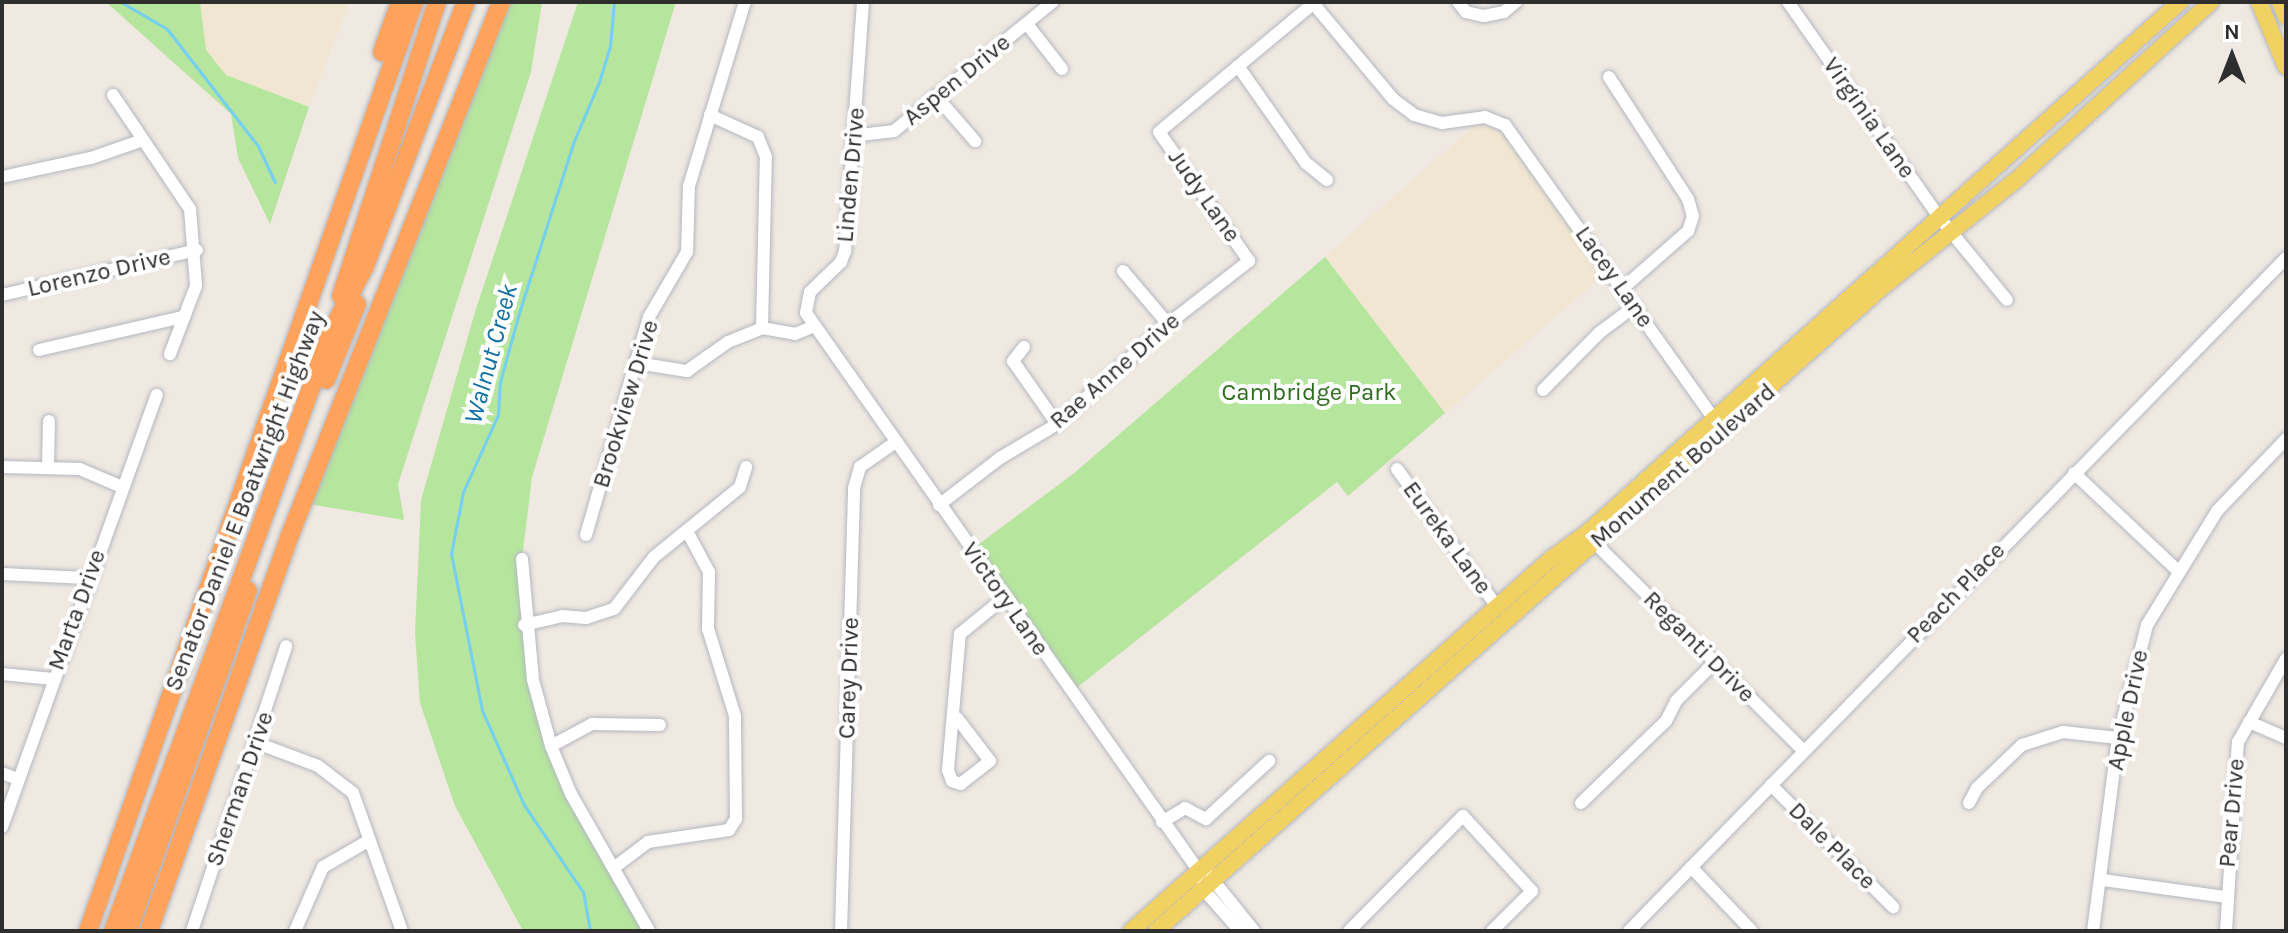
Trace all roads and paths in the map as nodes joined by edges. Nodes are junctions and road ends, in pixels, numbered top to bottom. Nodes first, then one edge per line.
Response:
1 (400, 2) edge
2 (414, 2) edge
3 (437, 2) edge
4 (466, 2) edge
5 (501, 2) edge
6 (745, 2) edge
7 (863, 2) edge
8 (1053, 2) edge
9 (1458, 2) edge
10 (1516, 2) edge
11 (1788, 2) edge
12 (2180, 2) edge
13 (2211, 2) edge
14 (2259, 2) edge
15 (2280, 2) edge
16 (1313, 3) edge
17 (2286, 17) edge
18 (1027, 24) junction
19 (1238, 66) junction
20 (2286, 67) edge
21 (1062, 69) dead end
22 (1609, 77) dead end
23 (2092, 82) junction
24 (113, 95) dead end
25 (936, 96) junction
26 (710, 115) junction
27 (852, 136) junction
28 (143, 140) junction
29 (975, 141) dead end
30 (2022, 144) junction
31 (2055, 144) junction
32 (2, 177) edge
33 (1327, 180) dead end
34 (2015, 181) junction
35 (1939, 217) junction
36 (1952, 233) junction
37 (197, 250) junction
38 (324, 254) junction
39 (2286, 258) edge
40 (1249, 261) joint
41 (365, 266) junction
42 (1123, 271) dead end
43 (1622, 289) junction
44 (2, 295) edge
45 (2007, 300) dead end
46 (1635, 306) junction
47 (183, 317) junction
48 (1168, 324) junction
49 (812, 327) junction
50 (762, 328) junction
51 (332, 330) junction
52 (1024, 347) dead end
53 (39, 350) dead end
54 (170, 354) dead end
55 (637, 363) junction
56 (1543, 390) dead end
57 (157, 395) dead end
58 (1712, 416) junction
59 (49, 421) dead end
60 (1057, 424) junction
61 (1723, 430) junction
62 (2286, 439) edge
63 (893, 444) junction
64 (2, 467) edge
65 (48, 467) junction
66 (746, 467) dead end
67 (1397, 469) dead end
68 (2074, 473) junction
69 (122, 487) junction
70 (939, 505) junction
71 (688, 533) junction
72 (586, 535) dead end
73 (1595, 543) junction
74 (522, 559) dead end
75 (2178, 571) junction
76 (2, 574) edge
77 (87, 578) junction
78 (1004, 598) junction
79 (1498, 608) junction
80 (524, 625) junction
81 (286, 646) dead end
82 (2286, 659) edge
83 (1714, 663) junction
84 (2, 674) edge
85 (53, 679) junction
86 (957, 718) junction
87 (2249, 722) junction
88 (660, 725) dead end
89 (2118, 738) junction
90 (2286, 738) edge
91 (257, 743) junction
92 (551, 746) junction
93 (1803, 750) junction
94 (1269, 761) dead end
95 (2, 773) edge
96 (18, 779) junction
97 (1771, 785) junction
98 (1581, 803) dead end
99 (1969, 803) dead end
100 (1162, 822) junction
101 (2, 827) edge
102 (368, 841) junction
103 (615, 867) junction
104 (1691, 867) junction
105 (1198, 870) junction
106 (2103, 880) junction
107 (1210, 884) junction
108 (2225, 897) junction
109 (1893, 907) dead end
110 (88, 931) edge
111 (113, 931) edge
112 (128, 931) edge
113 (149, 931) edge
114 (192, 931) edge
115 (295, 931) edge
116 (402, 931) edge
117 (649, 931) edge
118 (841, 931) edge
119 (1131, 931) edge
120 (1156, 931) edge
121 (1240, 931) edge
122 (1254, 931) edge
123 (1349, 931) edge
124 (1492, 931) edge
125 (1629, 931) edge
126 (1752, 931) edge
127 (2093, 931) edge
128 (2226, 931) edge

1 - 38 highway
2 - 38 highway
3 - 51 highway
4 - 41 highway, Senator Daniel E Boatwright Highway
5 - 113 highway
6 - 26 street, Brookview Drive
7 - 27 street, Linden Drive
8 - 18 street, Aspen Drive
9 - 10 street
11 - 35 street, Virginia Lane
12 - 23 main road, Monument Boulevard
13 - 31 main road, Monument Boulevard
14 - 20 main road
15 - 17 main road
16 - 19 street
16 - 43 street, Lacey Lane
18 - 21 street
18 - 25 street, Aspen Drive
19 - 33 street
19 - 40 street, Judy Lane
22 - 43 street
23 - 30 main road, Monument Boulevard
23 - 31 main road
24 - 28 street
25 - 27 street, Aspen Drive
25 - 29 street
26 - 50 street
26 - 55 street, Brookview Drive
27 - 49 street, Linden Drive
28 - 32 street
28 - 37 street
30 - 34 main road
30 - 35 main road, Monument Boulevard
31 - 34 main road, Monument Boulevard
34 - 36 main road, Monument Boulevard
35 - 36 street, Virginia Lane
35 - 58 main road, Monument Boulevard
36 - 45 street, Virginia Lane
36 - 61 main road, Monument Boulevard
37 - 44 street, Lorenzo Drive
37 - 47 street
38 - 110 highway
39 - 68 street, Peach Place
40 - 48 street, Rae Anne Drive
41 - 51 highway, Senator Daniel E Boatwright Highway
41 - 112 highway
42 - 48 street
43 - 46 street, Lacey Lane
46 - 56 street
46 - 58 street, Lacey Lane
47 - 53 street
47 - 54 street
48 - 60 street, Rae Anne Drive
49 - 50 street
49 - 63 street, Victory Lane
50 - 55 street
51 - 111 highway, Senator Daniel E Boatwright Highway
52 - 60 street
55 - 72 street, Brookview Drive
57 - 69 street, Marta Drive
58 - 61 street, Lacey Lane
58 - 79 main road, Monument Boulevard
59 - 65 street
60 - 70 street, Rae Anne Drive
61 - 73 main road, Monument Boulevard
62 - 75 street, Apple Drive
63 - 70 street, Victory Lane
63 - 118 street, Carey Drive
64 - 65 street
65 - 69 street
66 - 71 street
67 - 79 street, Eureka Lane
68 - 75 street
68 - 93 street, Peach Place
69 - 77 street, Marta Drive
70 - 78 street, Victory Lane
71 - 80 street
71 - 103 street
73 - 83 street, Reganti Drive
73 - 107 main road, Monument Boulevard
74 - 80 street
75 - 89 street, Apple Drive
76 - 77 street
77 - 85 street, Marta Drive
78 - 86 street
78 - 100 street, Victory Lane
79 - 105 main road, Monument Boulevard
80 - 92 street
81 - 91 street, Sherman Drive
82 - 87 street, Pear Drive
83 - 93 street, Reganti Drive
83 - 98 street
84 - 85 street
85 - 96 street, Marta Drive
86 - 86 street
87 - 90 street
87 - 108 street, Pear Drive
88 - 92 street
89 - 99 street
89 - 106 street, Apple Drive
91 - 102 street
91 - 114 street, Sherman Drive
92 - 103 street
93 - 97 street, Peach Place
94 - 100 street
95 - 96 street
96 - 101 street, Marta Drive
97 - 104 street, Peach Place
97 - 109 street, Dale Place
100 - 105 street, Victory Lane
102 - 115 street
102 - 116 street
103 - 117 street
104 - 125 street, Peach Place
104 - 126 street
105 - 107 street
105 - 119 main road, Monument Boulevard
106 - 108 street
106 - 127 street, Apple Drive
107 - 120 main road, Monument Boulevard
107 - 121 street
107 - 122 street
108 - 128 street, Pear Drive
123 - 124 street

